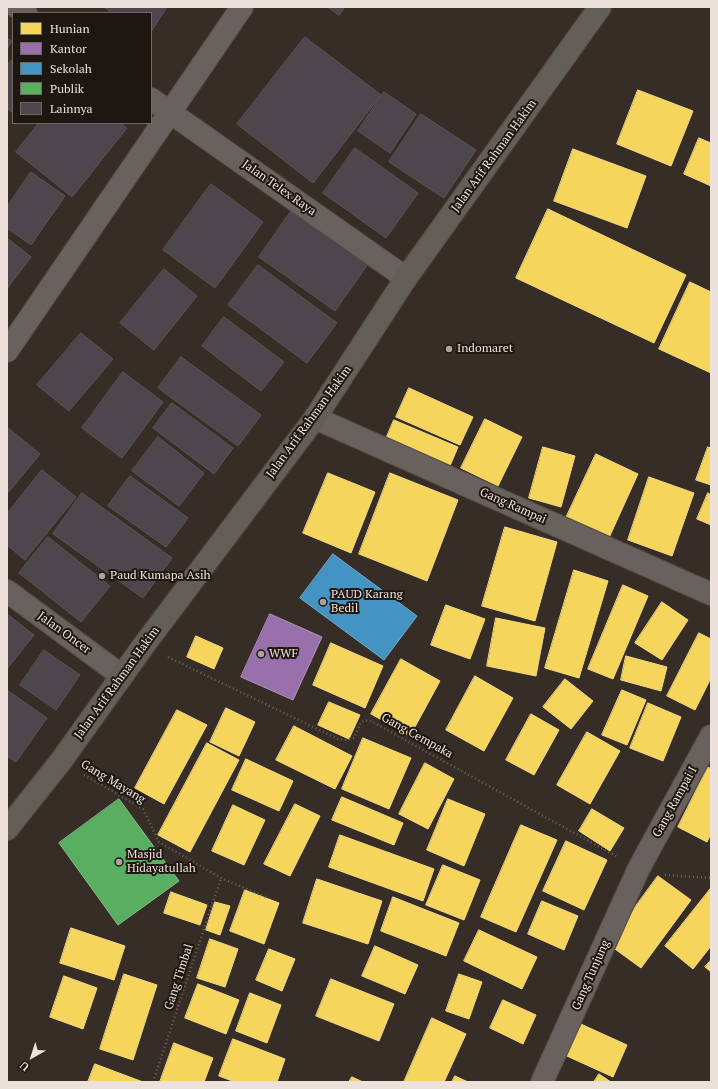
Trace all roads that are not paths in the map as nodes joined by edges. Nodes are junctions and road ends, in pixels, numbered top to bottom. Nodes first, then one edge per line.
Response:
1 (242, 7) edge
2 (600, 7) edge
3 (152, 100) edge
4 (170, 112) junction
5 (406, 278) junction
6 (7, 351) edge
7 (315, 418) junction
8 (7, 591) edge
9 (711, 594) edge
10 (122, 676) junction
11 (711, 736) edge
12 (7, 829) edge
13 (639, 868) joint
14 (542, 1082) edge

1 - 4 street
2 - 5 street, Jalan Arif Rahman Hakim
3 - 4 street, Jalan Telex Raya
4 - 5 street, Jalan Telex Raya
4 - 6 street
5 - 7 street, Jalan Arif Rahman Hakim
7 - 9 street, Gang Rampai
7 - 10 street, Jalan Arif Rahman Hakim
8 - 10 street, Jalan Oncer
10 - 12 street, Jalan Arif Rahman Hakim
11 - 13 street, Gang Rampai I
13 - 14 street, Gang Tunjung

